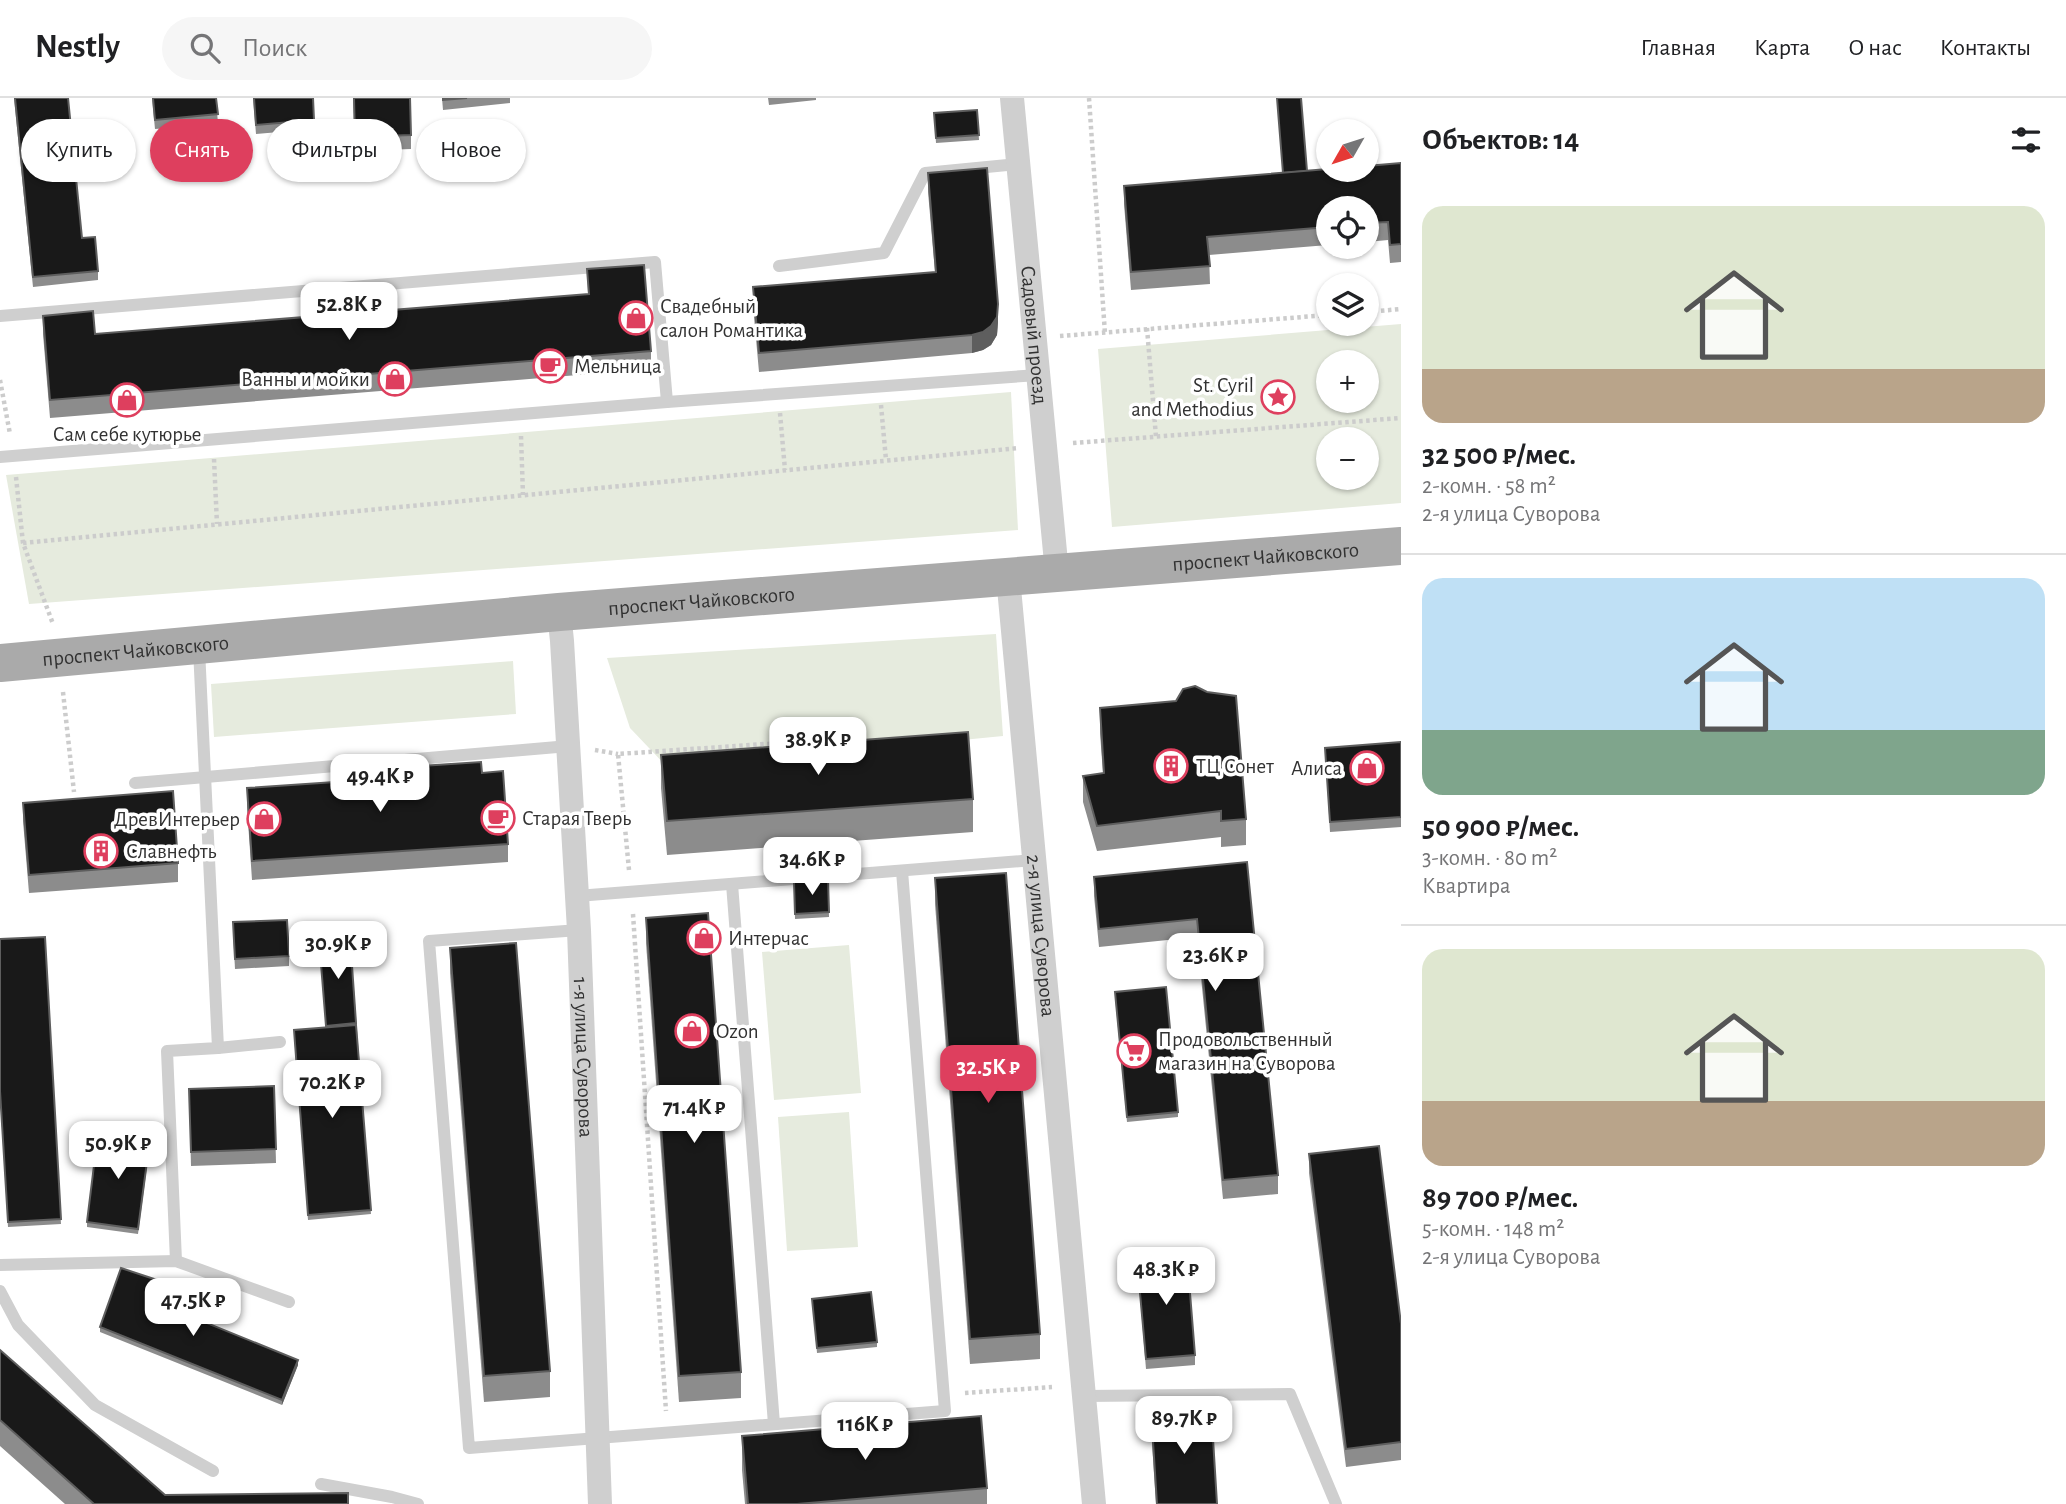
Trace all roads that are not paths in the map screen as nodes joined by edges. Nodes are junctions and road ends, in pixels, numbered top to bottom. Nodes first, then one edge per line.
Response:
1 (1012, 98) edge
2 (1018, 164) junction
3 (779, 266) dead end
4 (0, 316) edge
5 (1038, 375) junction
6 (667, 402) junction
7 (0, 457) edge
8 (1401, 546) edge
9 (1057, 573) junction
10 (1008, 577) junction
11 (559, 612) junction
12 (198, 645) junction
13 (0, 663) edge
14 (569, 746) junction
15 (205, 776) junction
16 (135, 783) dead end
17 (1034, 860) junction
18 (902, 871) junction
19 (732, 884) junction
20 (577, 895) junction
21 (579, 930) junction
22 (280, 1042) dead end
23 (218, 1048) junction
24 (176, 1261) junction
25 (0, 1265) edge
26 (0, 1291) edge
27 (289, 1302) dead end
28 (1084, 1396) junction
29 (774, 1424) junction
30 (598, 1438) junction
31 (213, 1471) dead end
32 (321, 1485) dead end
33 (418, 1504) edge
34 (600, 1504) edge
35 (1094, 1504) edge
36 (1336, 1504) edge

1 - 2 street, Садовый проезд
2 - 3 lane
2 - 5 street, Садовый проезд
4 - 6 lane
5 - 6 lane
5 - 9 street, Садовый проезд
6 - 7 lane
8 - 9 main road, проспект Чайковского
9 - 10 main road, проспект Чайковского
10 - 11 main road, проспект Чайковского
10 - 17 street, 2-я улица Суворова
11 - 12 main road, проспект Чайковского
11 - 14 street, 1-я улица Суворова
12 - 13 main road, проспект Чайковского
12 - 15 lane
14 - 15 lane
14 - 20 street, 1-я улица Суворова
15 - 16 lane
15 - 23 lane
17 - 18 lane
17 - 28 street, 2-я улица Суворова
18 - 19 lane
18 - 29 lane
19 - 20 lane
19 - 29 lane
20 - 21 street, 1-я улица Суворова
21 - 30 street, 1-я улица Суворова
21 - 30 lane
22 - 23 lane
23 - 24 lane
24 - 25 lane
24 - 27 lane
26 - 31 lane
28 - 35 street, 2-я улица Суворова
28 - 36 lane
29 - 30 lane
30 - 34 street, 1-я улица Суворова
32 - 33 lane

